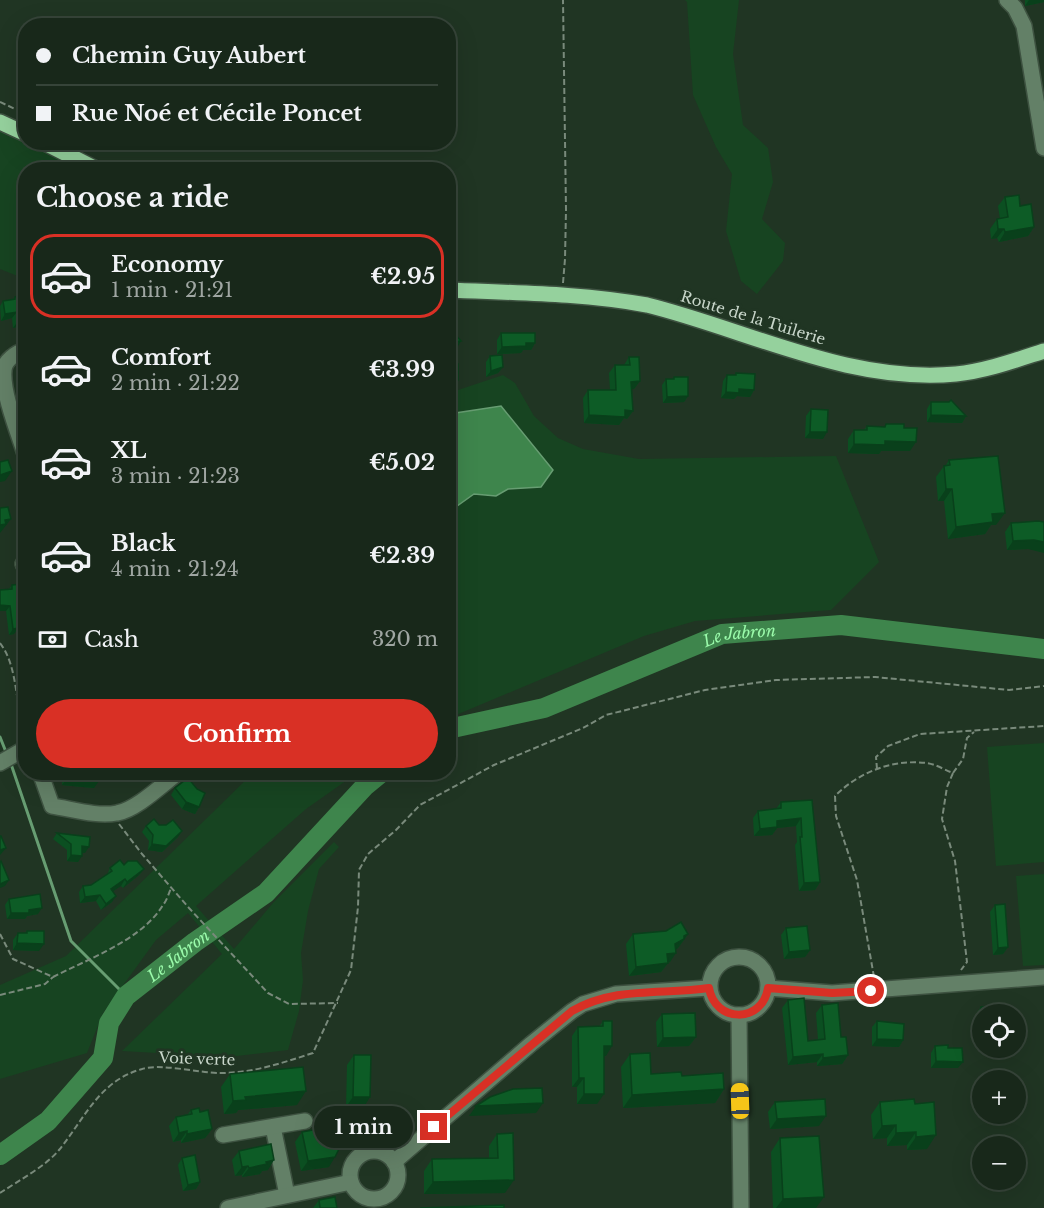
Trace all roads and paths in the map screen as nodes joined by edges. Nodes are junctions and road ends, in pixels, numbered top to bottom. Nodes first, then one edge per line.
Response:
1 (563, 0) edge
2 (1007, 0) edge
3 (0, 102) edge
4 (18, 110) edge
5 (0, 122) edge
6 (18, 130) edge
7 (1044, 148) edge
8 (59, 150) edge
9 (82, 162) edge
10 (456, 290) edge
11 (561, 295) junction
12 (1044, 351) edge
13 (18, 353) edge
14 (18, 431) edge
15 (0, 644) edge
16 (1044, 686) edge
17 (18, 698) edge
18 (1044, 726) edge
19 (975, 731) junction
20 (877, 769) junction
21 (953, 773) junction
22 (43, 780) edge
23 (168, 780) edge
24 (117, 813) junction
25 (171, 888) junction
26 (0, 934) edge
27 (55, 976) junction
28 (1044, 977) edge
29 (951, 985) junction
30 (709, 988) junction
31 (768, 988) junction
32 (871, 991) junction
33 (0, 995) edge
34 (338, 1003) junction
35 (739, 1015) junction
36 (306, 1121) dead end
37 (273, 1127) junction
38 (223, 1135) dead end
39 (394, 1162) junction
40 (351, 1182) junction
41 (0, 1193) edge
42 (287, 1195) junction
43 (382, 1203) edge
44 (228, 1208) edge
45 (741, 1208) edge

1 - 11 path
2 - 7 street
3 - 4 path
5 - 6 main road
8 - 9 main road
10 - 11 main road, Route de la Tuilerie
11 - 12 main road, Route de la Tuilerie
13 - 14 street
15 - 17 path
16 - 34 path, Voie verte
18 - 19 path
19 - 20 path
19 - 21 path
20 - 21 path
20 - 32 path
21 - 29 path
22 - 24 street
23 - 24 street
24 - 25 path
25 - 27 path
25 - 34 path
26 - 27 path
27 - 33 path
28 - 29 street
29 - 32 street
30 - 31 street
30 - 35 street
30 - 39 street
31 - 32 street
31 - 35 street
34 - 41 path, Voie verte
35 - 45 street
36 - 37 street
37 - 38 street
37 - 42 street
39 - 40 street
39 - 43 street
40 - 42 street
40 - 43 street
42 - 44 street

